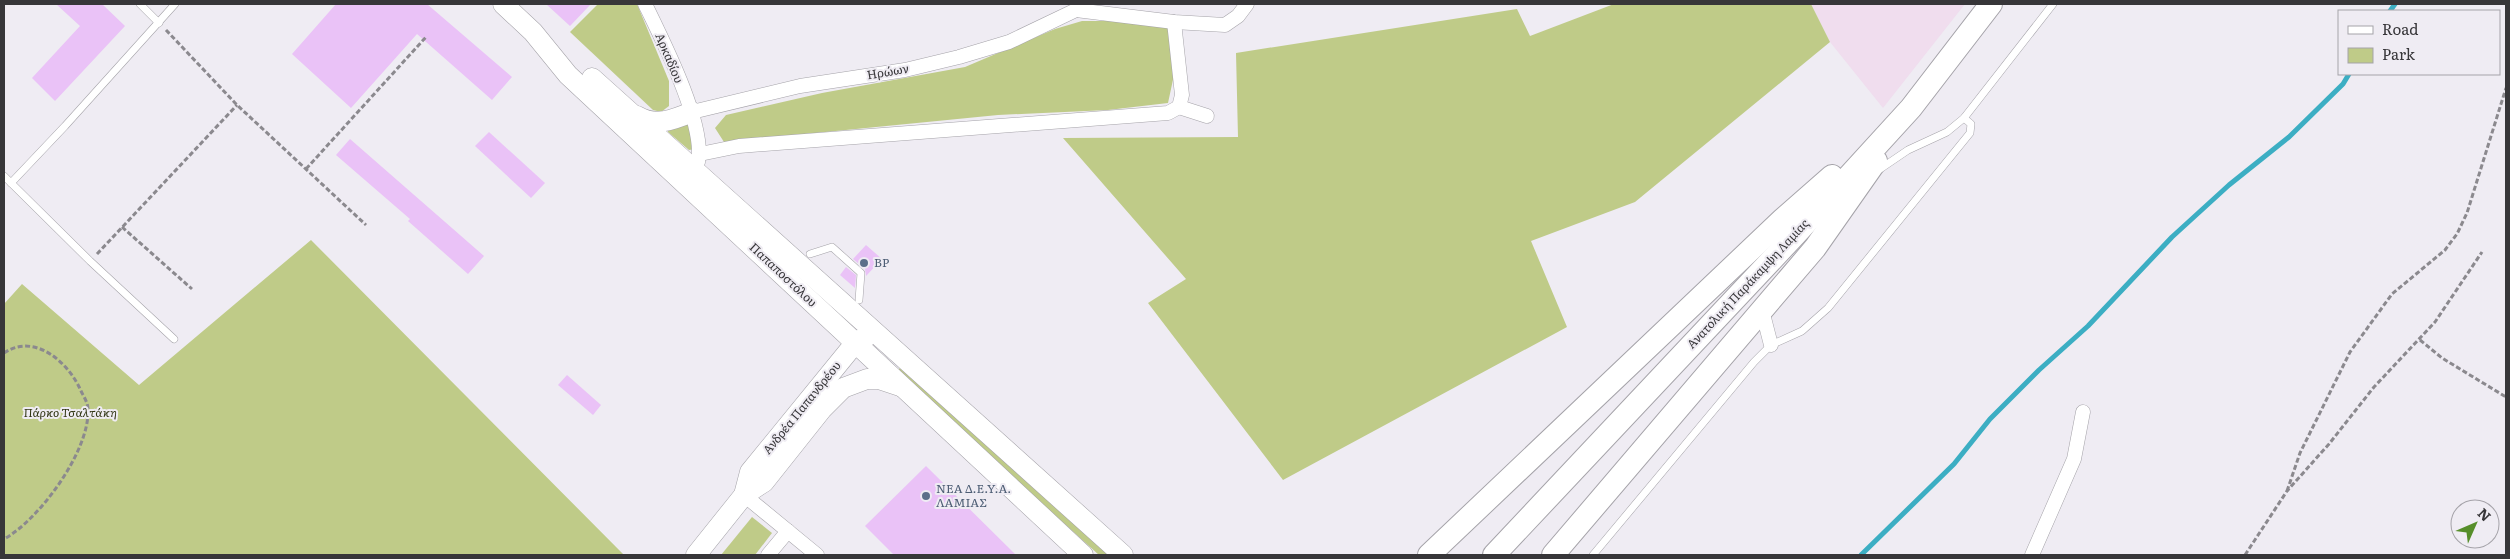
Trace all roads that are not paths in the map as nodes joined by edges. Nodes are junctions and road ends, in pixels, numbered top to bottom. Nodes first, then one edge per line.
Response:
1 (140, 4) edge
2 (175, 4) edge
3 (503, 4) edge
4 (645, 4) edge
5 (1247, 4) edge
6 (1991, 4) edge
7 (2052, 4) edge
8 (1075, 7) edge
9 (1174, 22) junction
10 (159, 23) junction
11 (533, 32) junction
12 (1179, 107) junction
13 (1911, 108) junction
14 (629, 111) junction
15 (692, 112) junction
16 (1207, 116) dead end
17 (1964, 118) junction
18 (693, 168) junction
19 (4, 176) edge
20 (11, 182) junction
21 (1859, 188) junction
22 (810, 254) dead end
23 (859, 300) dead end
24 (1762, 310) junction
25 (875, 334) junction
26 (174, 339) dead end
27 (856, 342) junction
28 (1772, 345) junction
29 (904, 388) junction
30 (2083, 412) dead end
31 (744, 495) junction
32 (788, 531) junction
33 (696, 555) edge
34 (768, 555) edge
35 (817, 555) edge
36 (1084, 555) edge
37 (1123, 555) edge
38 (1429, 555) edge
39 (1494, 555) edge
40 (1553, 555) edge
41 (1593, 555) edge
42 (2032, 555) edge

1 - 10 lane
2 - 10 lane
3 - 11 main road, Παπαποστόλου
4 - 15 street, Αρκαδίου
5 - 9 street
6 - 13 main road, Ανατολική Παράκαμψη Λαμίας
7 - 17 lane
8 - 9 street
8 - 15 street, Ηρώων
9 - 12 street
10 - 20 lane
11 - 14 main road, Παπαποστόλου
11 - 18 main road, Παπαποστόλου
12 - 16 street
12 - 18 street
13 - 21 main road
13 - 38 main road
13 - 39 main road, Ανατολική Παράκαμψη Λαμίας
14 - 15 main road
14 - 18 main road, Παπαποστόλου
15 - 18 street, Αρκαδίου
17 - 21 lane
17 - 28 lane
18 - 25 main road, Παπαποστόλου
18 - 27 main road, Παπαποστόλου
19 - 20 lane
20 - 26 lane
21 - 24 main road
22 - 23 lane
24 - 28 street
24 - 40 main road
25 - 27 main road, Ανδρέα Παπανδρέου
25 - 37 main road, Παπαποστόλου
27 - 29 main road, Παπαποστόλου
27 - 31 main road, Ανδρέα Παπανδρέου
28 - 41 lane
29 - 31 main road, Ανδρέα Παπανδρέου
29 - 36 main road, Παπαποστόλου
30 - 42 street
31 - 32 street
31 - 33 main road, Ανδρέα Παπανδρέου
32 - 34 street
32 - 35 street

